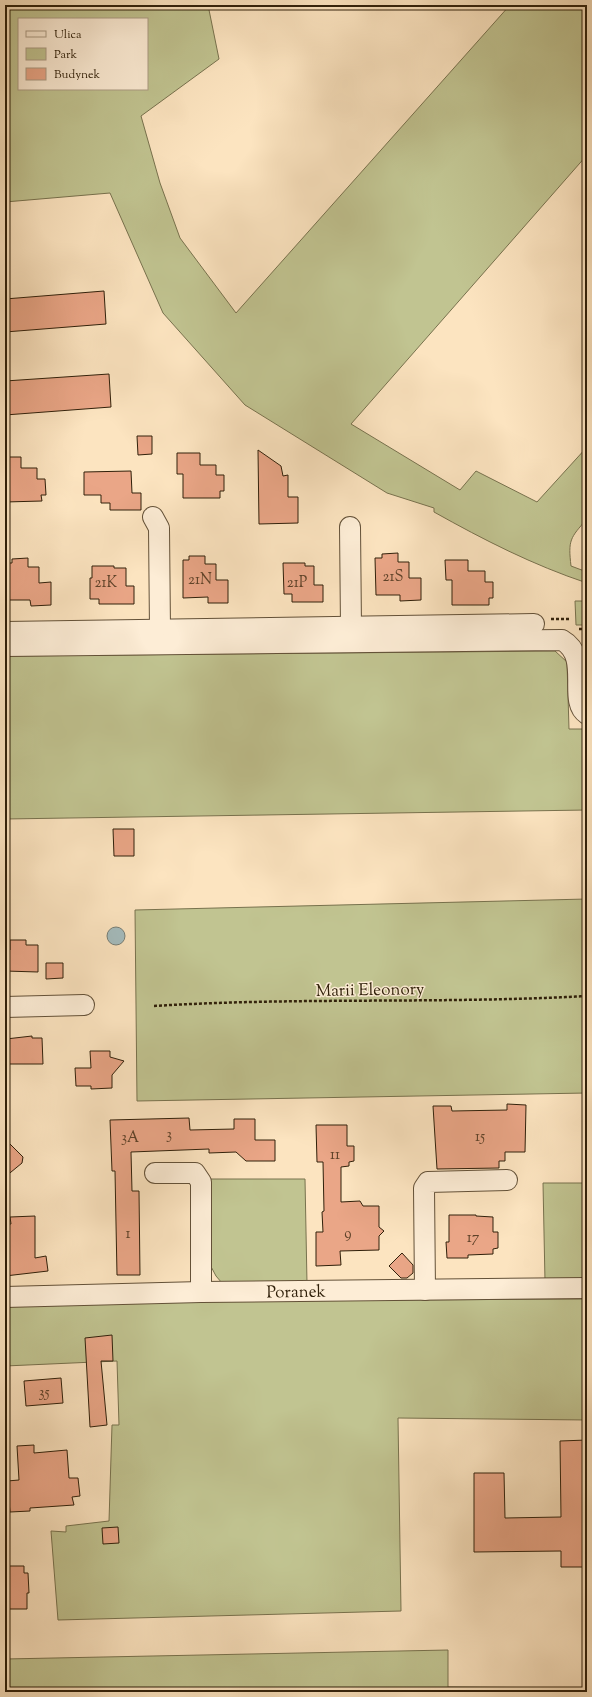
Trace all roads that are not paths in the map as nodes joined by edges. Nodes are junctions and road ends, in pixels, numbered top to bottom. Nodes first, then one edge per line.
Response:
1 (159, 521) dead end
2 (350, 527) dead end
3 (534, 624) dead end
4 (351, 628) junction
5 (160, 630) junction
6 (5, 632) edge
7 (5, 646) edge
8 (587, 714) edge
9 (84, 1005) dead end
10 (5, 1007) edge
11 (155, 1174) dead end
12 (507, 1180) dead end
13 (587, 1288) edge
14 (425, 1290) junction
15 (201, 1292) junction
16 (5, 1297) edge

1 - 5 street
2 - 4 street
3 - 4 street
4 - 5 street
5 - 6 street
7 - 8 street
9 - 10 street
11 - 15 street
12 - 14 street
13 - 14 street, Poranek
14 - 15 street, Poranek
15 - 16 street, Poranek

